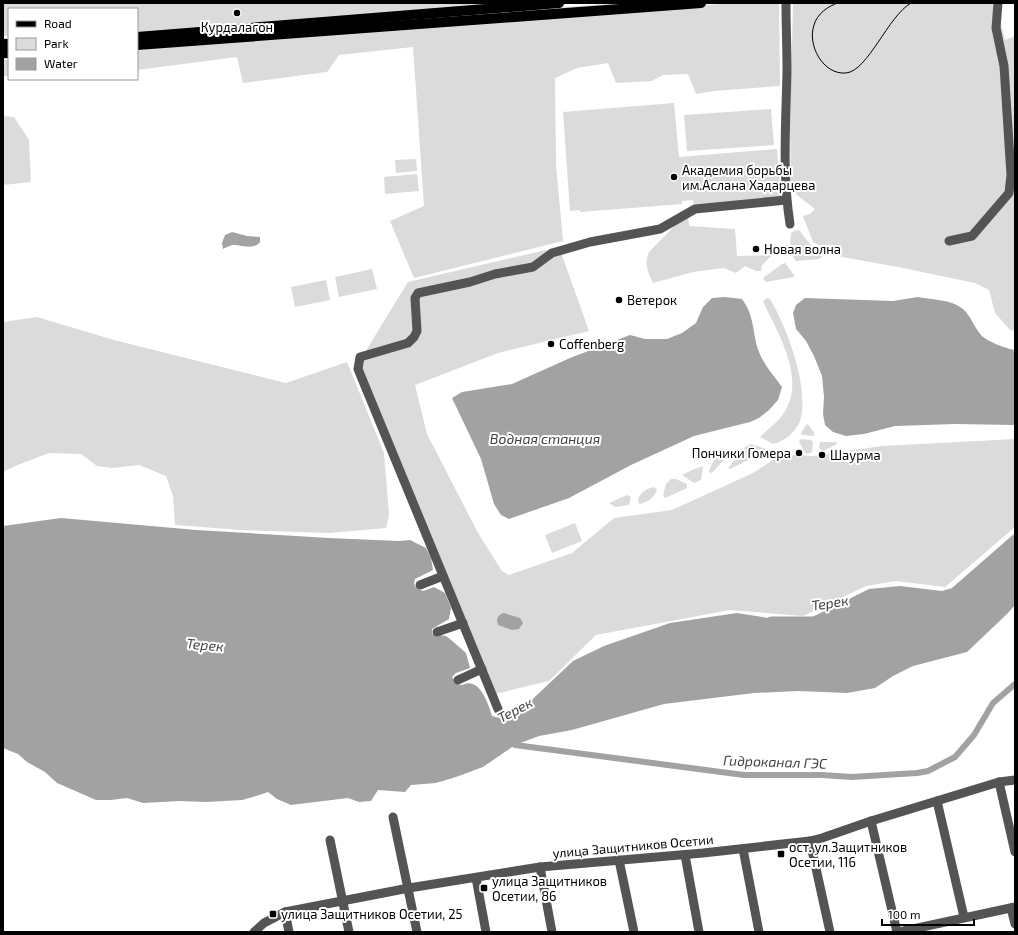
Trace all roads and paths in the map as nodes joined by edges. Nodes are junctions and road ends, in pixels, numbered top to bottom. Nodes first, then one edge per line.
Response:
1 (559, 3) edge
2 (701, 3) edge
3 (786, 3) edge
4 (998, 3) edge
5 (138, 37) edge
6 (138, 45) edge
7 (786, 200) junction
8 (790, 224) dead end
9 (949, 241) dead end
10 (443, 576) junction
11 (420, 585) dead end
12 (463, 623) junction
13 (437, 632) dead end
14 (482, 669) junction
15 (458, 680) dead end
16 (498, 708) dead end
17 (1015, 780) edge
18 (999, 782) junction
19 (937, 801) junction
20 (393, 817) dead end
21 (872, 821) junction
22 (330, 840) dead end
23 (810, 841) junction
24 (742, 849) junction
25 (1015, 852) edge
26 (685, 855) junction
27 (619, 860) junction
28 (540, 867) junction
29 (476, 878) junction
30 (409, 888) junction
31 (342, 901) junction
32 (1013, 907) edge
33 (285, 912) junction
34 (964, 917) junction
35 (1015, 924) edge
36 (254, 932) edge
37 (289, 932) edge
38 (349, 932) edge
39 (417, 932) edge
40 (486, 932) edge
41 (552, 932) edge
42 (634, 932) edge
43 (699, 932) edge
44 (760, 932) edge
45 (830, 932) edge
46 (898, 932) edge

1 - 5 main road
2 - 6 main road
3 - 7 street
4 - 9 street
7 - 8 street
7 - 10 street
10 - 11 street
10 - 12 street
12 - 13 street
12 - 14 street
14 - 15 street
14 - 16 street
17 - 18 street, улица Защитников Осетии
18 - 19 street, улица Защитников Осетии
18 - 25 street
19 - 21 street, улица Защитников Осетии
19 - 34 street
20 - 30 street
21 - 23 street, улица Защитников Осетии
21 - 46 street
22 - 31 street
23 - 24 street, улица Защитников Осетии
23 - 45 street
24 - 26 street, улица Защитников Осетии
24 - 44 street
26 - 27 street, улица Защитников Осетии
26 - 43 street
27 - 28 street, улица Защитников Осетии
27 - 42 street
28 - 29 street, улица Защитников Осетии
28 - 41 street
29 - 30 street, улица Защитников Осетии
29 - 40 street
30 - 31 street, улица Защитников Осетии
30 - 39 street
31 - 33 street, улица Защитников Осетии
31 - 38 street
32 - 34 street
32 - 35 street
33 - 36 street, улица Защитников Осетии
33 - 37 street
34 - 46 street

